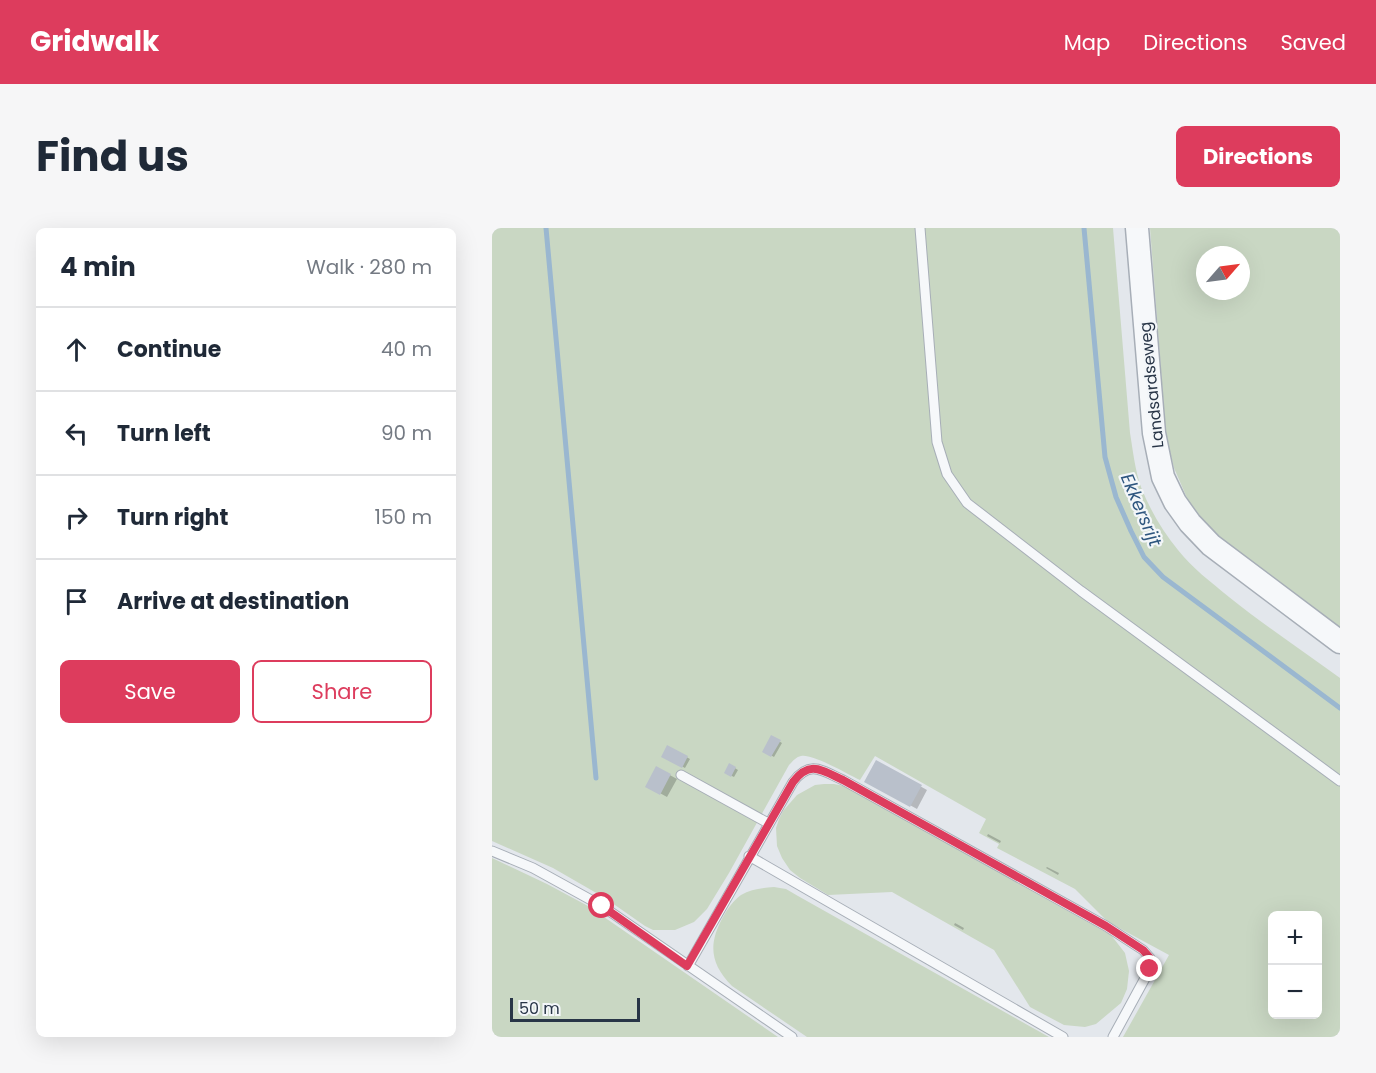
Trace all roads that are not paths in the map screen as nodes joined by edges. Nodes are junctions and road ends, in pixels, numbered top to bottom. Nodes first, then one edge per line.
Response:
1 (920, 228) edge
2 (1137, 228) edge
3 (1340, 642) edge
4 (681, 775) dead end
5 (1340, 781) edge
6 (768, 823) junction
7 (492, 851) edge
8 (749, 856) junction
9 (687, 966) junction
10 (792, 1037) edge
11 (1063, 1037) edge
12 (1113, 1037) edge

1 - 5 lane
2 - 3 street, Landsardseweg
4 - 6 lane
6 - 8 lane
6 - 12 lane
7 - 9 lane
8 - 9 lane
8 - 11 lane
9 - 10 lane

